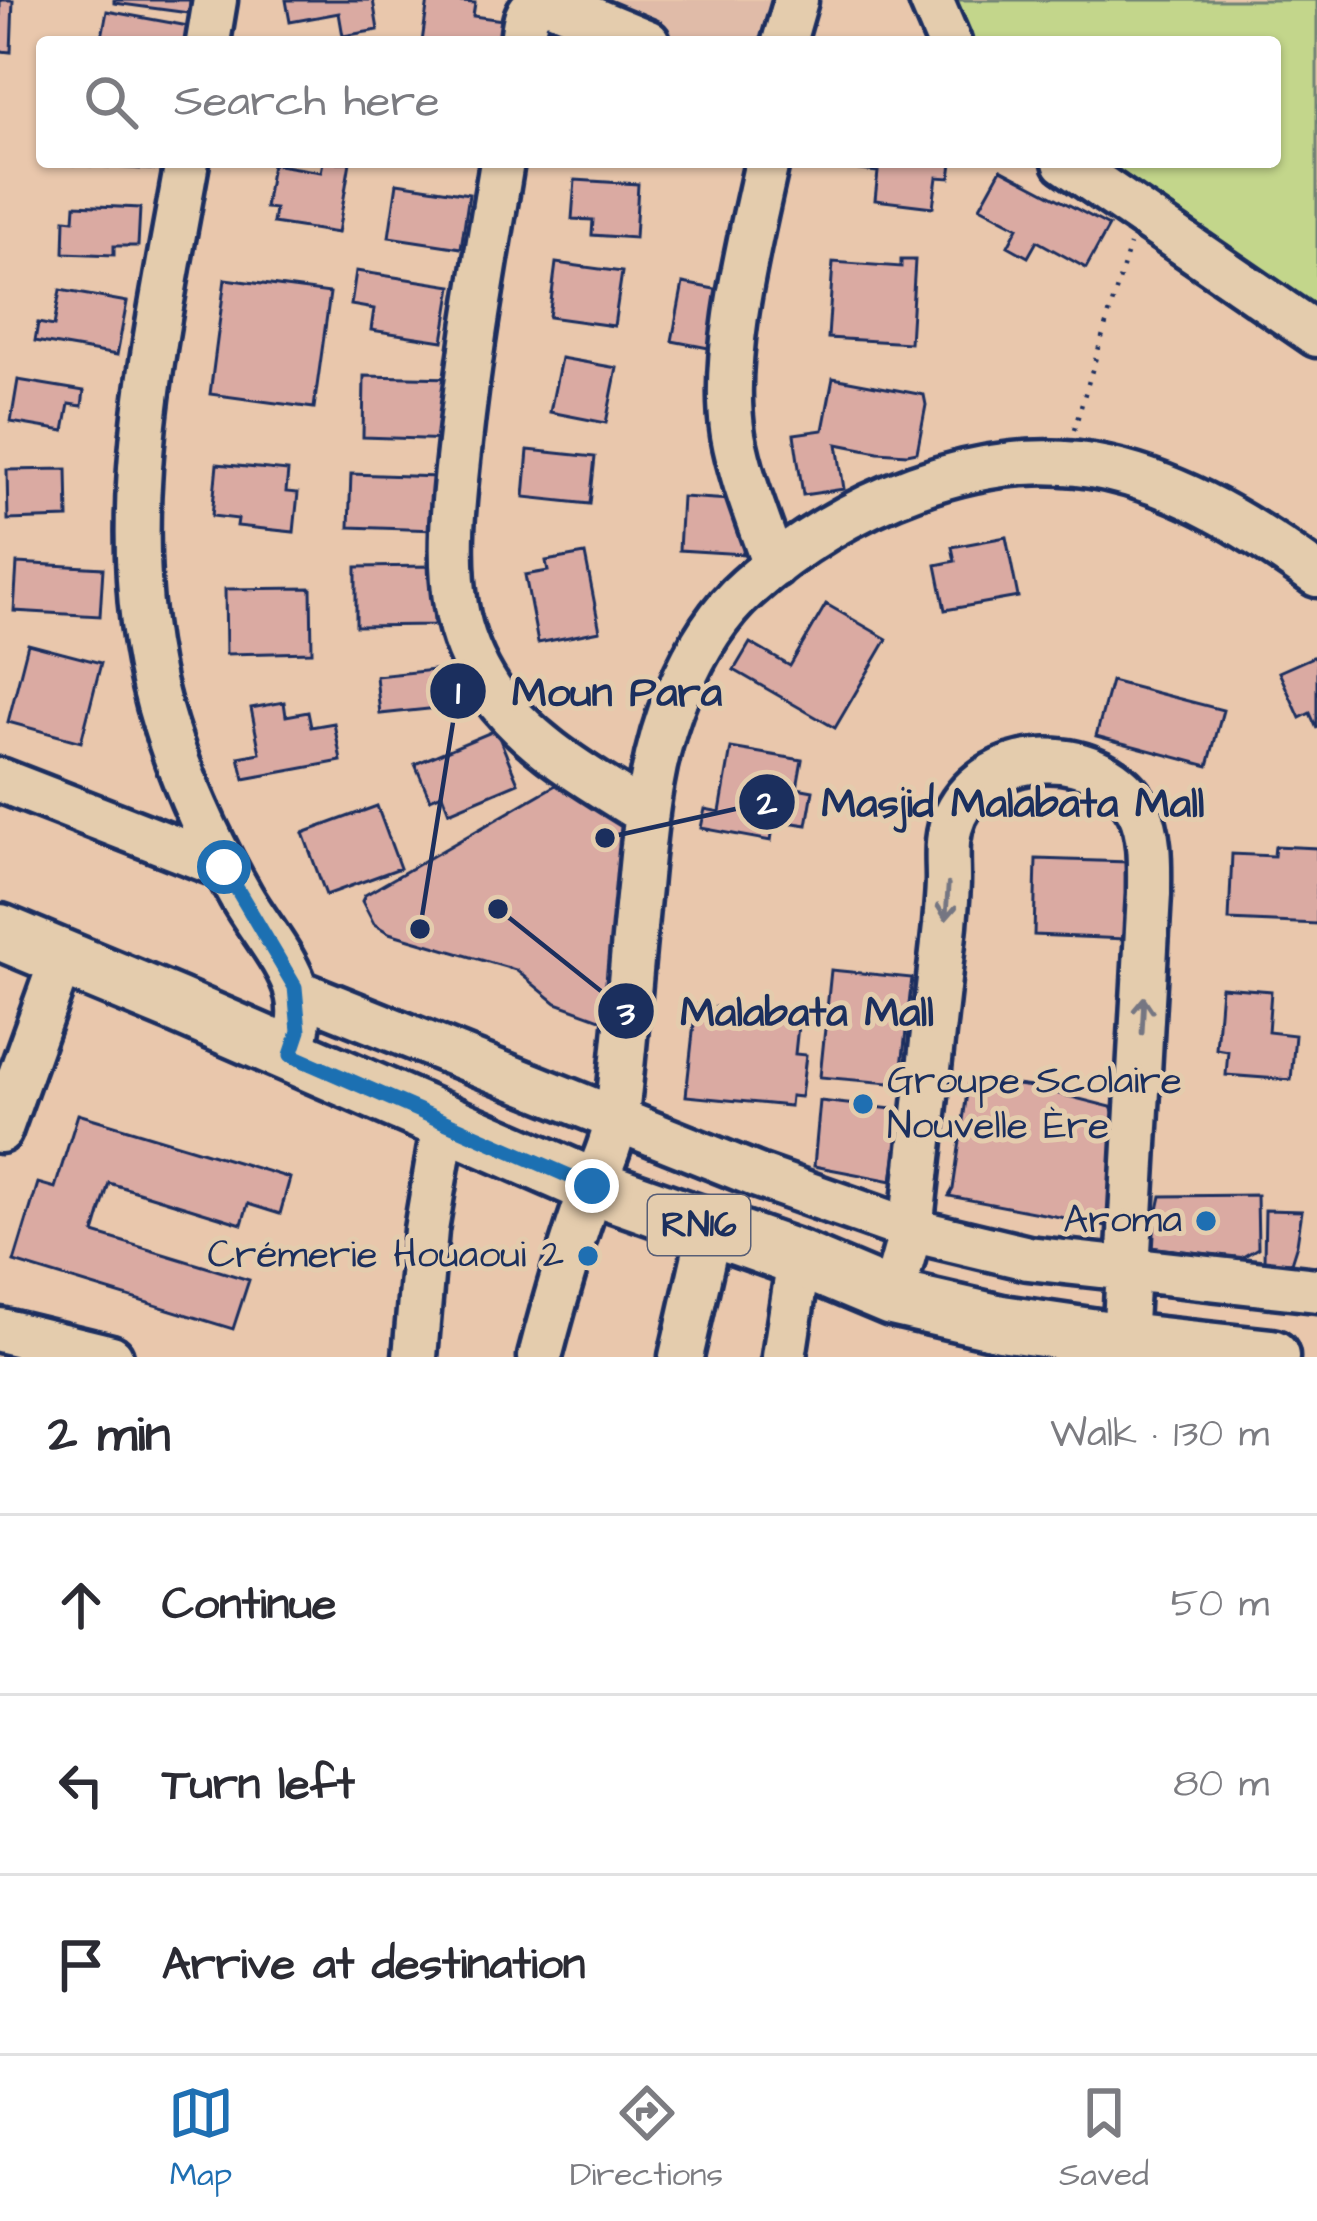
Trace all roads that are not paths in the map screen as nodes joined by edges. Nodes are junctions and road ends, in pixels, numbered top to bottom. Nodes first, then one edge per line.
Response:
1 (215, 0) edge
2 (796, 0) edge
3 (932, 0) edge
4 (209, 36) edge
5 (524, 36) edge
6 (634, 36) edge
7 (786, 36) edge
8 (947, 36) edge
9 (186, 168) edge
10 (501, 168) edge
11 (766, 168) edge
12 (1074, 168) edge
13 (1317, 335) edge
14 (774, 566) junction
15 (1317, 575) edge
16 (0, 780) edge
17 (646, 814) junction
18 (224, 867) junction
19 (0, 932) edge
20 (62, 958) junction
21 (296, 991) junction
22 (291, 1055) junction
23 (616, 1121) junction
24 (444, 1123) junction
25 (0, 1131) edge
26 (592, 1186) junction
27 (710, 1229) junction
28 (911, 1230) junction
29 (799, 1259) junction
30 (1129, 1270) junction
31 (1317, 1290) edge
32 (892, 1298) junction
33 (0, 1330) edge
34 (1006, 1340) edge
35 (1124, 1341) junction
36 (423, 1355) edge
37 (111, 1357) edge
38 (539, 1357) edge
39 (682, 1357) edge
40 (784, 1357) edge
41 (1270, 1357) edge

1 - 4 street
2 - 7 street
3 - 8 street
5 - 6 street
9 - 18 street
10 - 17 street
11 - 14 street
12 - 13 street
14 - 15 street
14 - 17 street
16 - 18 street
17 - 23 street
18 - 21 street
19 - 20 main road, RN16
20 - 22 main road, RN16
20 - 25 street
21 - 22 street
21 - 23 street
22 - 24 main road, RN16
23 - 26 street
23 - 28 street
24 - 26 main road, RN16
24 - 36 street
26 - 27 main road, RN16
26 - 38 street
27 - 29 main road, RN16
27 - 39 street
28 - 30 street
30 -> 28 street
28 - 32 street
29 - 32 main road, RN16
29 - 40 street
30 - 31 street
30 - 35 street
32 - 34 main road, RN16
33 - 37 street
34 - 35 main road, RN16
35 - 41 main road, RN16

